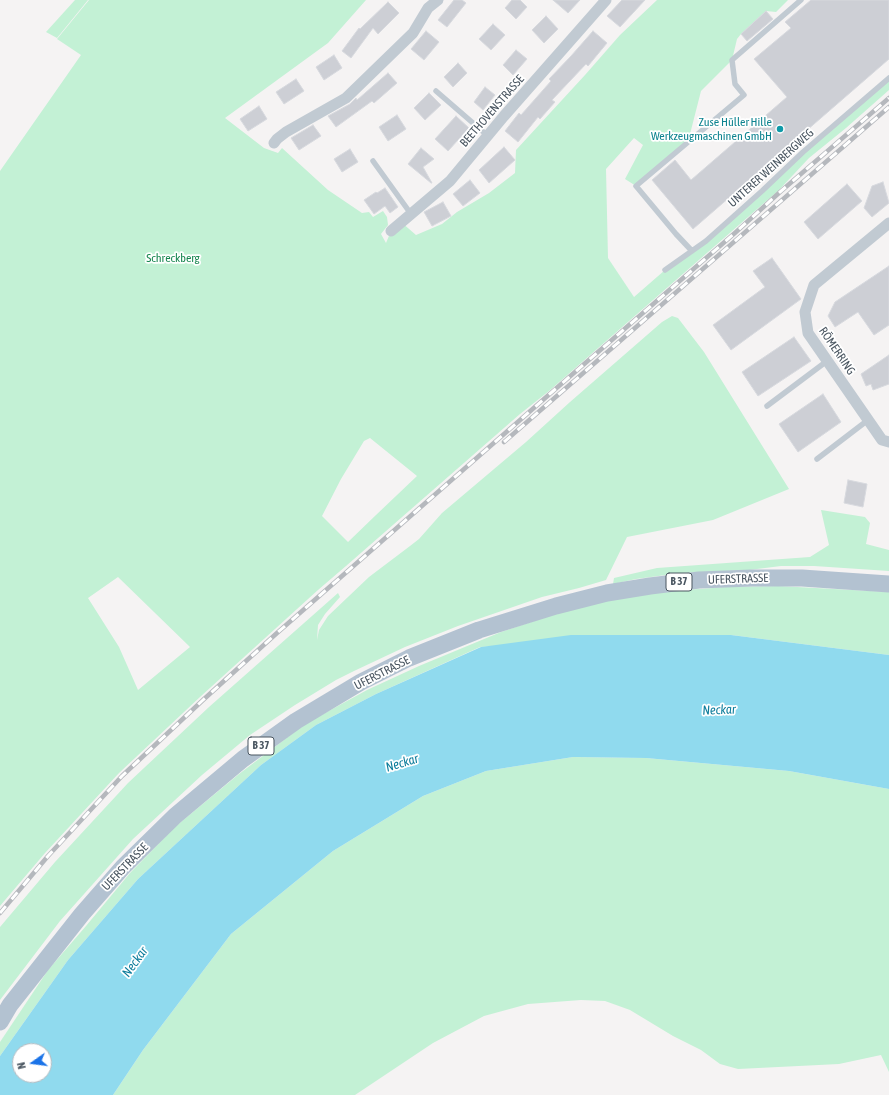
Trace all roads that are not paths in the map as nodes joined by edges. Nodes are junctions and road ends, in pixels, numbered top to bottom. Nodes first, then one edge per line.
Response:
1 (438, 0) edge
2 (606, 0) edge
3 (801, 0) edge
4 (889, 78) edge
5 (436, 91) dead end
6 (488, 136) junction
7 (274, 143) dead end
8 (373, 161) dead end
9 (411, 214) junction
10 (889, 223) edge
11 (391, 231) dead end
12 (692, 251) junction
13 (665, 270) dead end
14 (827, 361) junction
15 (767, 406) dead end
16 (868, 420) junction
17 (889, 442) edge
18 (817, 458) dead end
19 (889, 584) edge
20 (0, 1022) edge

1 - 7 street
2 - 6 street, BEETHOVENSTRASSE
3 - 12 lane
4 - 12 lane, UNTERER WEINBERGWEG
5 - 6 lane
6 - 9 street, BEETHOVENSTRASSE
8 - 9 lane
9 - 11 street, BEETHOVENSTRASSE
10 - 14 street, RÖMERRING
12 - 13 lane, UNTERER WEINBERGWEG
14 - 15 lane
14 - 16 street, RÖMERRING
16 - 17 street, RÖMERRING
16 - 18 lane
19 - 20 main road, UFERSTRASSE / B 37

